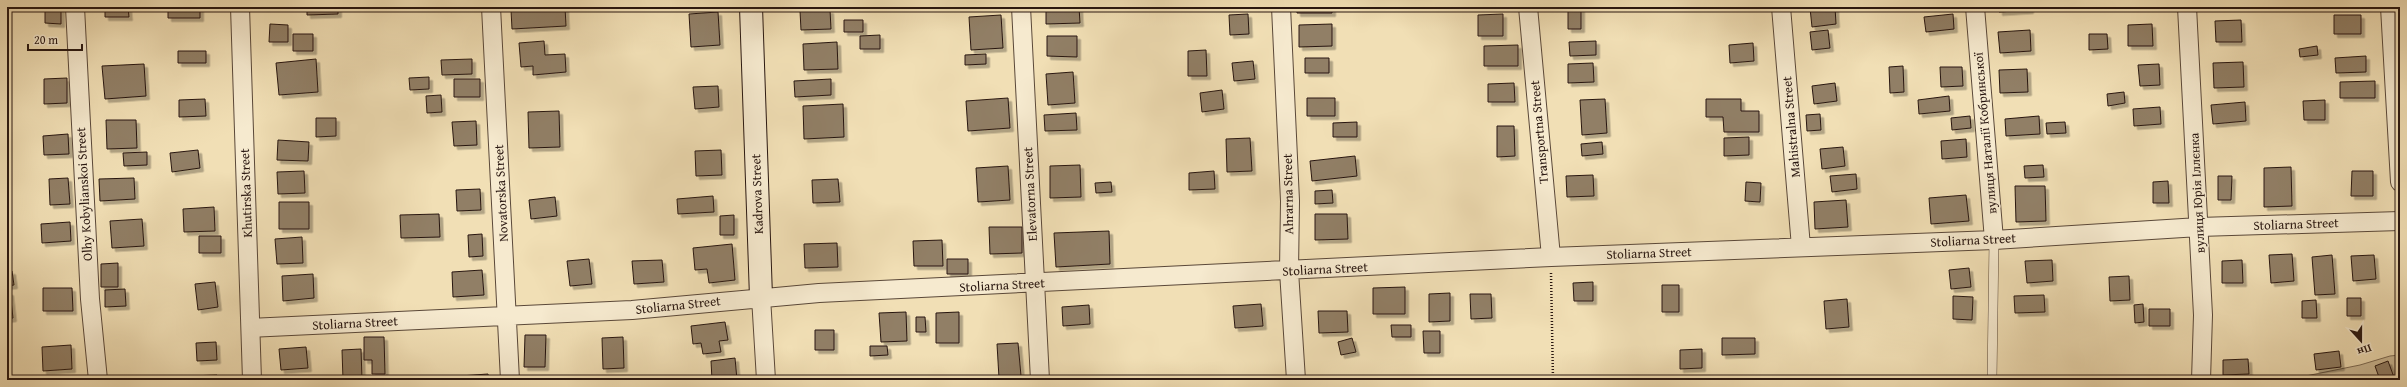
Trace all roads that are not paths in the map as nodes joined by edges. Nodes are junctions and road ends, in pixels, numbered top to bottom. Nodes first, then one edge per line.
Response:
1 (75, 7) edge
2 (240, 7) edge
3 (491, 7) edge
4 (751, 7) edge
5 (1022, 7) edge
6 (1281, 7) edge
7 (1528, 7) edge
8 (1781, 7) edge
9 (1975, 7) edge
10 (2187, 7) edge
11 (2390, 7) edge
12 (2400, 182) edge
13 (2400, 221) edge
14 (2199, 227) junction
15 (1994, 240) junction
16 (1801, 248) junction
17 (1550, 257) junction
18 (1289, 271) junction
19 (1035, 283) junction
20 (761, 297) junction
21 (507, 315) junction
22 (251, 328) junction
23 (98, 380) edge
24 (252, 380) edge
25 (510, 380) edge
26 (766, 380) edge
27 (1040, 380) edge
28 (1296, 380) edge
29 (1992, 380) edge
30 (2200, 380) edge

1 - 23 street, Olhy Kobylianskoi Street
2 - 22 street, Khutirska Street
3 - 21 street, Novatorska Street
4 - 20 street, Kadrova Street
5 - 19 street, Elevatorna Street
6 - 18 street, Ahrarna Street
7 - 17 street, Transportna Street
8 - 16 street, Mahistralna Street
9 - 15 street, вулиця Наталії Кобринської
10 - 14 street, вулиця Юрія Іллєнка
11 - 12 street
13 - 14 street, Stoliarna Street
14 - 15 street, Stoliarna Street
14 - 30 street, вулиця Юрія Іллєнка
15 - 16 street, Stoliarna Street
15 - 29 lane, вулиця Наталії Кобринської
16 - 17 street, Stoliarna Street
17 - 18 street, Stoliarna Street
18 - 19 street, Stoliarna Street
18 - 28 street, Ahrarna Street
19 - 20 street, Stoliarna Street
19 - 27 street, Elevatorna Street
20 - 21 street, Stoliarna Street
20 - 26 street, Kadrova Street
21 - 22 street, Stoliarna Street
21 - 25 street, Novatorska Street
22 - 24 street, Khutirska Street

